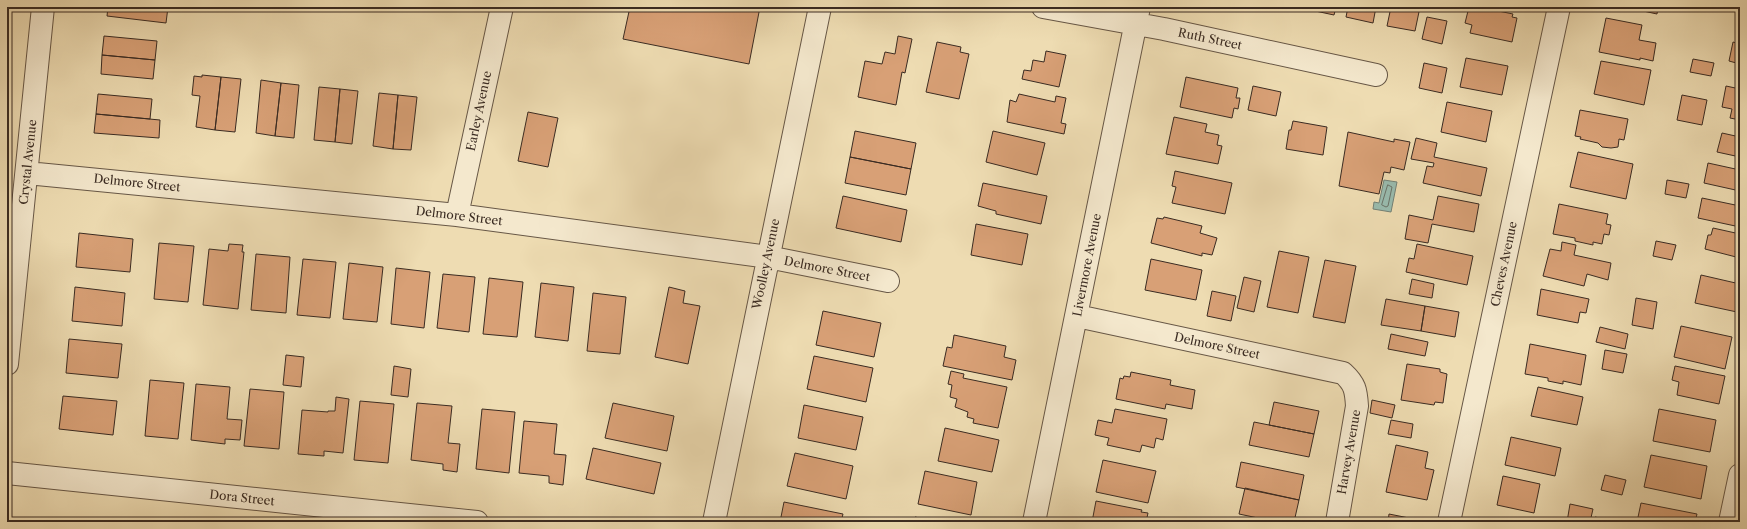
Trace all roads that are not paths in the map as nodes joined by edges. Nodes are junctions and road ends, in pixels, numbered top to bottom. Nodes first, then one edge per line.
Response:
1 (43, 7) edge
2 (502, 7) edge
3 (820, 7) edge
4 (1042, 7) edge
5 (1559, 7) edge
6 (1137, 16) edge
7 (1376, 75) dead end
8 (27, 173) junction
9 (457, 215) junction
10 (768, 257) junction
11 (888, 280) dead end
12 (1077, 316) junction
13 (7, 364) edge
14 (1353, 382) joint
15 (7, 473) edge
16 (1740, 475) edge
17 (477, 522) edge
18 (714, 522) edge
19 (1034, 522) edge
20 (1337, 522) edge
21 (1449, 522) edge
22 (1730, 522) edge

1 - 8 street, Crystal Avenue
2 - 9 street, Earley Avenue
3 - 10 street, Woolley Avenue
4 - 6 street, Ruth Street
5 - 21 street, Cheves Avenue
6 - 7 street, Ruth Street
6 - 12 street, Livermore Avenue
8 - 9 street, Delmore Street
8 - 13 street, Crystal Avenue
9 - 10 street, Delmore Street
10 - 11 street, Delmore Street
10 - 18 street, Woolley Avenue
12 - 14 street, Delmore Street
12 - 19 street, Livermore Avenue
14 - 20 street, Harvey Avenue
15 - 17 street, Dora Street
16 - 22 street

